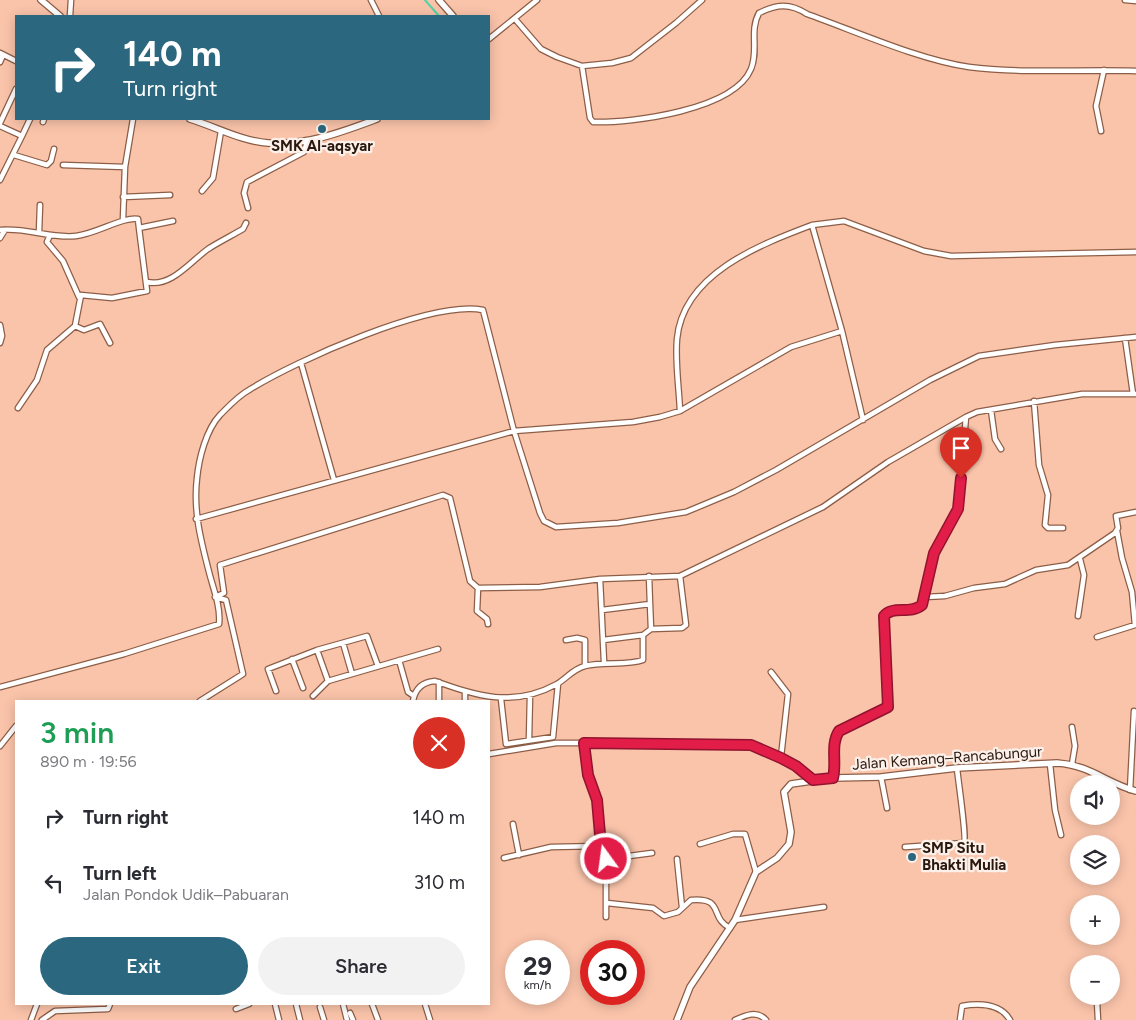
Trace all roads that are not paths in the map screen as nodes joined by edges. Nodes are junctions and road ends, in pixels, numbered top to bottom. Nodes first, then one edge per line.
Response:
1 (41, 0) edge
2 (71, 0) edge
3 (371, 0) edge
4 (439, 0) edge
5 (537, 0) edge
6 (702, 0) edge
7 (1126, 0) edge
8 (1136, 1) edge
9 (59, 15) edge
10 (70, 15) edge
11 (379, 15) edge
12 (452, 15) edge
13 (515, 19) junction
14 (490, 38) edge
15 (2, 54) edge
16 (15, 60) edge
17 (0, 62) edge
18 (582, 66) junction
19 (1104, 70) junction
20 (1136, 71) edge
21 (15, 90) edge
22 (30, 120) edge
23 (133, 120) edge
24 (193, 120) edge
25 (374, 120) edge
26 (0, 124) edge
27 (1101, 130) dead end
28 (221, 131) junction
29 (22, 136) junction
30 (307, 141) junction
31 (54, 149) dead end
32 (14, 155) junction
33 (63, 164) dead end
34 (125, 168) junction
35 (0, 180) edge
36 (202, 191) dead end
37 (170, 195) dead end
38 (123, 197) junction
39 (40, 204) dead end
40 (248, 208) dead end
41 (123, 219) junction
42 (173, 221) dead end
43 (246, 223) dead end
44 (812, 225) junction
45 (139, 228) junction
46 (2, 230) edge
47 (39, 232) junction
48 (50, 235) junction
49 (0, 238) edge
50 (1136, 252) edge
51 (147, 282) junction
52 (79, 297) junction
53 (0, 325) edge
54 (74, 326) junction
55 (842, 331) junction
56 (1136, 336) edge
57 (1125, 338) junction
58 (0, 343) edge
59 (110, 343) dead end
60 (301, 363) junction
61 (1135, 394) edge
62 (1034, 401) junction
63 (18, 408) dead end
64 (991, 410) junction
65 (680, 411) junction
66 (966, 417) junction
67 (863, 420) junction
68 (514, 432) junction
69 (1001, 448) dead end
70 (334, 480) junction
71 (1136, 512) edge
72 (196, 519) junction
73 (1063, 528) dead end
74 (1118, 531) junction
75 (1080, 559) junction
76 (220, 565) junction
77 (208, 571) junction
78 (649, 576) junction
79 (680, 576) junction
80 (600, 579) junction
81 (478, 588) junction
82 (215, 597) junction
83 (925, 597) junction
84 (650, 604) junction
85 (602, 610) junction
86 (1078, 616) dead end
87 (488, 624) dead end
88 (651, 628) junction
89 (643, 636) junction
90 (1097, 637) dead end
91 (566, 640) dead end
92 (603, 640) junction
93 (343, 643) junction
94 (438, 649) dead end
95 (317, 650) junction
96 (292, 659) junction
97 (399, 660) junction
98 (604, 662) junction
99 (378, 666) junction
100 (585, 666) junction
101 (772, 672) dead end
102 (352, 674) junction
103 (328, 681) junction
104 (439, 682) junction
105 (558, 684) junction
106 (0, 687) edge
107 (303, 688) dead end
108 (276, 692) dead end
109 (465, 692) junction
110 (530, 695) junction
111 (313, 696) dead end
112 (413, 698) edge
113 (502, 699) junction
114 (202, 700) edge
115 (439, 700) edge
116 (465, 700) edge
117 (1134, 711) dead end
118 (1135, 721) edge
119 (15, 727) edge
120 (1072, 727) dead end
121 (529, 739) junction
122 (584, 743) junction
123 (0, 746) edge
124 (490, 754) edge
125 (781, 758) junction
126 (1050, 764) junction
127 (1072, 764) junction
128 (957, 768) junction
129 (881, 777) junction
130 (833, 778) junction
131 (813, 780) junction
132 (1133, 791) edge
133 (887, 808) dead end
134 (513, 824) dead end
135 (1061, 835) dead end
136 (700, 844) dead end
137 (601, 846) junction
138 (905, 847) dead end
139 (652, 853) dead end
140 (519, 855) junction
141 (504, 858) dead end
142 (606, 859) junction
143 (678, 860) dead end
144 (756, 872) junction
145 (607, 903) junction
146 (682, 907) junction
147 (824, 907) dead end
148 (606, 917) dead end
149 (735, 920) junction
150 (730, 928) junction
151 (37, 1005) edge
152 (110, 1005) edge
153 (246, 1005) edge
154 (275, 1005) edge
155 (296, 1005) edge
156 (343, 1005) edge
157 (372, 1005) edge
158 (425, 1005) edge
159 (1097, 1005) edge
160 (320, 1008) dead end
161 (236, 1009) dead end
162 (350, 1013) dead end
163 (31, 1020) edge
164 (42, 1020) edge
165 (278, 1020) edge
166 (300, 1020) edge
167 (324, 1020) edge
168 (347, 1020) edge
169 (353, 1020) edge
170 (378, 1020) edge
171 (430, 1020) edge
172 (677, 1020) edge
173 (735, 1020) edge
174 (766, 1020) edge
175 (960, 1020) edge
176 (1010, 1020) edge
177 (1098, 1020) edge

1 - 9 street
2 - 10 street
3 - 11 street
4 - 12 street
5 - 13 street
6 - 18 street
7 - 8 street
13 - 14 street
13 - 18 street
15 - 16 street
15 - 17 street
18 - 19 street
19 - 20 street
19 - 27 street
21 - 26 street
22 - 29 street
23 - 34 street
24 - 28 street
25 - 30 street
26 - 29 street
28 - 30 street
28 - 36 street
29 - 32 street
30 - 40 street
31 - 32 street
32 - 35 street
33 - 34 street
34 - 38 street
37 - 38 street
38 - 41 street
39 - 47 street
41 - 45 street
41 - 48 street
42 - 45 street
43 - 51 street
44 - 50 street
44 - 55 street
44 - 65 street
45 - 51 street
46 - 47 street
46 - 49 street
47 - 48 street
48 - 52 street
51 - 52 street
52 - 54 street
53 - 58 street
54 - 59 street
54 - 63 street
55 - 65 street
55 - 67 street
56 - 57 street
57 - 61 street
57 - 67 street
60 - 68 street
60 - 70 street
60 - 72 street
61 - 62 street
62 - 64 street
62 - 73 street
64 - 66 street
64 - 69 street
65 - 68 street
66 - 79 street
66 - 83 street
67 - 68 street
68 - 70 street
70 - 72 street
71 - 74 street
72 - 77 street
74 - 75 street
74 - 90 street
75 - 83 street
75 - 86 street
76 - 77 street
76 - 81 street
76 - 82 street
77 - 82 street
78 - 79 street
78 - 80 street
78 - 84 street
79 - 88 street
80 - 81 street
80 - 85 street
81 - 87 street
82 - 106 street
82 - 114 street
83 - 130 street
84 - 85 street
84 - 88 street
85 - 92 street
88 - 89 street
89 - 92 street
89 - 98 street
91 - 100 street
92 - 98 street
93 - 95 street
93 - 99 street
93 - 102 street
94 - 97 street
95 - 96 street
95 - 103 street
96 - 107 street
96 - 108 street
97 - 99 street
97 - 112 street
98 - 100 street
99 - 102 street
100 - 105 street
101 - 125 street
102 - 103 street
103 - 111 street
104 - 109 street
104 - 112 street
104 - 115 street
105 - 110 street
105 - 121 street
109 - 113 street
109 - 116 street
110 - 113 street
110 - 121 street
113 - 121 street
117 - 118 street
118 - 132 street
119 - 123 street
120 - 127 street
122 - 124 street
122 - 125 street
122 - 137 street
125 - 131 street
126 - 127 street, Jalan Kemang–Rancabungur
126 - 128 street, Jalan Kemang–Rancabungur
126 - 135 street
127 - 132 street, Jalan Kemang–Rancabungur
128 - 129 street, Jalan Kemang–Rancabungur
128 - 138 street
129 - 130 street, Jalan Kemang–Rancabungur
129 - 133 street
130 - 131 street, Jalan Kemang–Rancabungur
131 - 144 street, Jalan Kemang–Rancabungur
134 - 140 street
136 - 144 street
137 - 140 street
137 - 142 street
139 - 142 street
140 - 141 street
142 - 145 street
143 - 146 street
144 - 149 street
145 - 146 street
145 - 148 street
146 - 150 street
147 - 149 street
149 - 150 street
150 - 172 street
151 - 163 street
152 - 164 street
153 - 161 street
154 - 165 street
155 - 166 street
156 - 168 street
157 - 170 street
158 - 171 street
159 - 177 street
160 - 167 street
162 - 169 street
173 - 174 street
175 - 176 street

